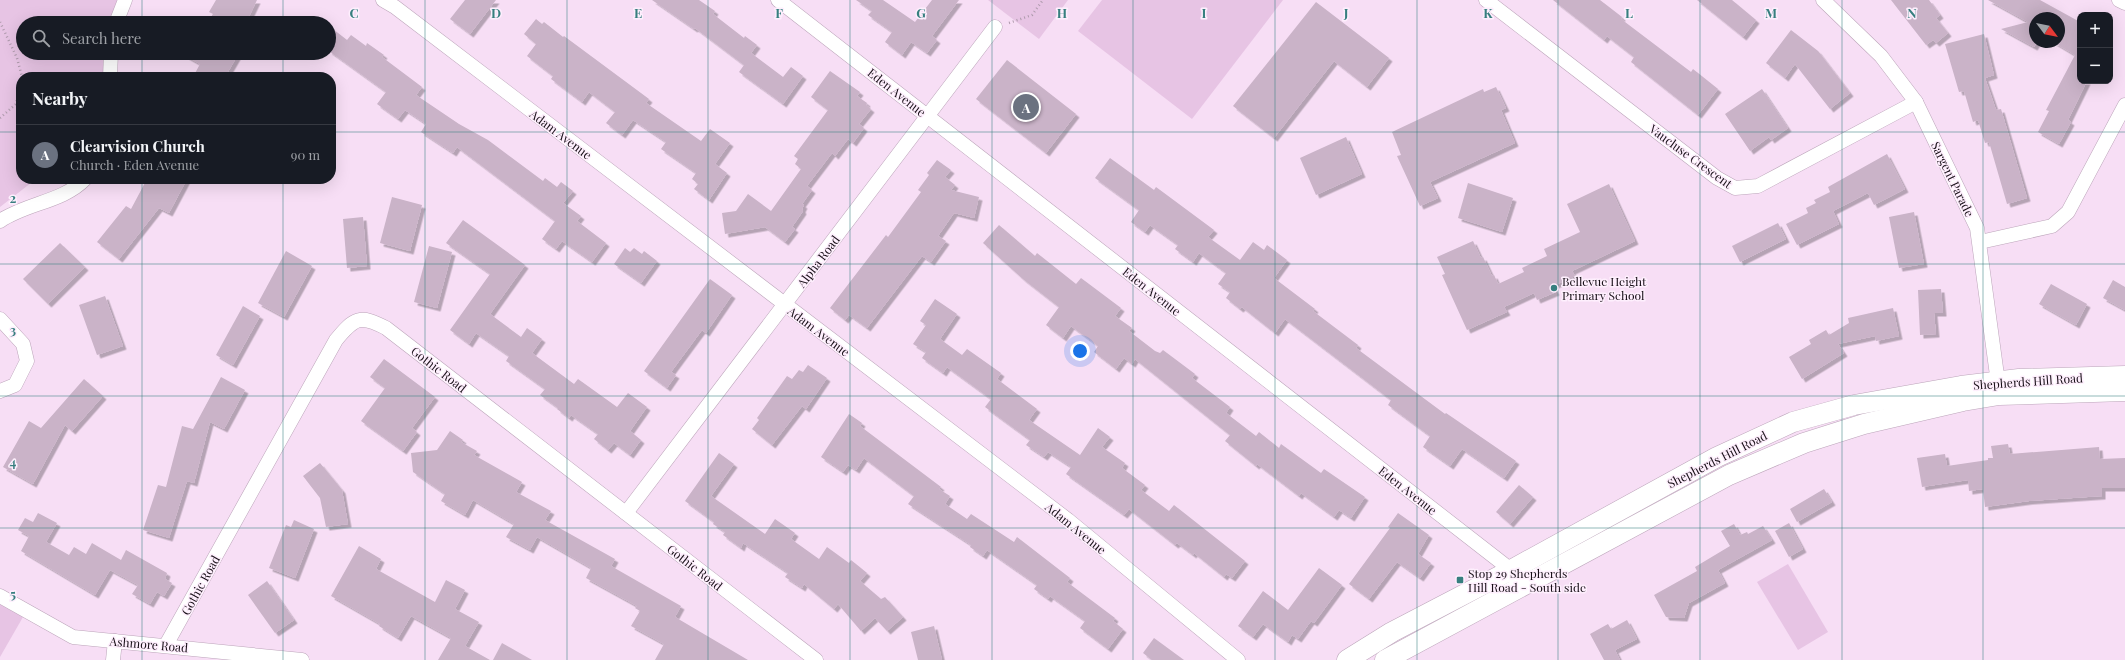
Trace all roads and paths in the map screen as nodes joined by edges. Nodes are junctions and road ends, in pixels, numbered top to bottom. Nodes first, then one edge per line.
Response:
1 (125, 0) edge
2 (778, 0) edge
3 (1043, 0) edge
4 (1486, 0) edge
5 (1823, 0) edge
6 (2119, 0) edge
7 (391, 2) edge
8 (2125, 3) edge
9 (119, 16) edge
10 (0, 22) edge
11 (995, 27) joint
12 (16, 58) edge
13 (17, 60) edge
14 (111, 60) edge
15 (20, 72) edge
16 (110, 72) edge
17 (1916, 102) junction
18 (16, 104) edge
19 (2125, 105) edge
20 (928, 116) junction
21 (0, 118) edge
22 (80, 184) edge
23 (0, 221) edge
24 (1980, 242) junction
25 (784, 305) junction
26 (0, 319) edge
27 (2125, 376) edge
28 (1999, 388) junction
29 (2125, 391) edge
30 (0, 392) edge
31 (626, 513) junction
32 (1515, 579) junction
33 (0, 596) edge
34 (115, 641) junction
35 (166, 645) junction
36 (113, 660) edge
37 (302, 660) edge
38 (816, 660) edge
39 (1238, 660) edge
40 (1347, 660) edge
41 (1385, 660) edge

1 - 9 street
2 - 20 street, Eden Avenue
3 - 11 path
4 - 17 street, Vaucluse Crescent
5 - 17 street, Sargent Parade
6 - 8 street
7 - 25 street, Adam Avenue
10 - 12 path
11 - 20 street, Alpha Road
13 - 15 path
14 - 16 street
17 - 24 street, Sargent Parade
18 - 21 path
19 - 24 street
20 - 25 street, Alpha Road
20 - 32 street, Eden Avenue
22 - 23 street
24 - 28 street, Sargent Parade
25 - 31 street, Alpha Road
25 - 39 street, Adam Avenue
26 - 30 street
27 - 28 main road, Shepherds Hill Road
28 - 29 main road, Shepherds Hill Road
28 - 32 main road, Shepherds Hill Road
31 - 35 street, Gothic Road
31 - 38 street, Gothic Road
32 - 40 main road, Shepherds Hill Road
32 - 41 main road, Shepherds Hill Road
33 - 34 street, Ashmore Road
34 - 35 street, Ashmore Road
34 - 36 street
35 - 37 street, Ashmore Road

